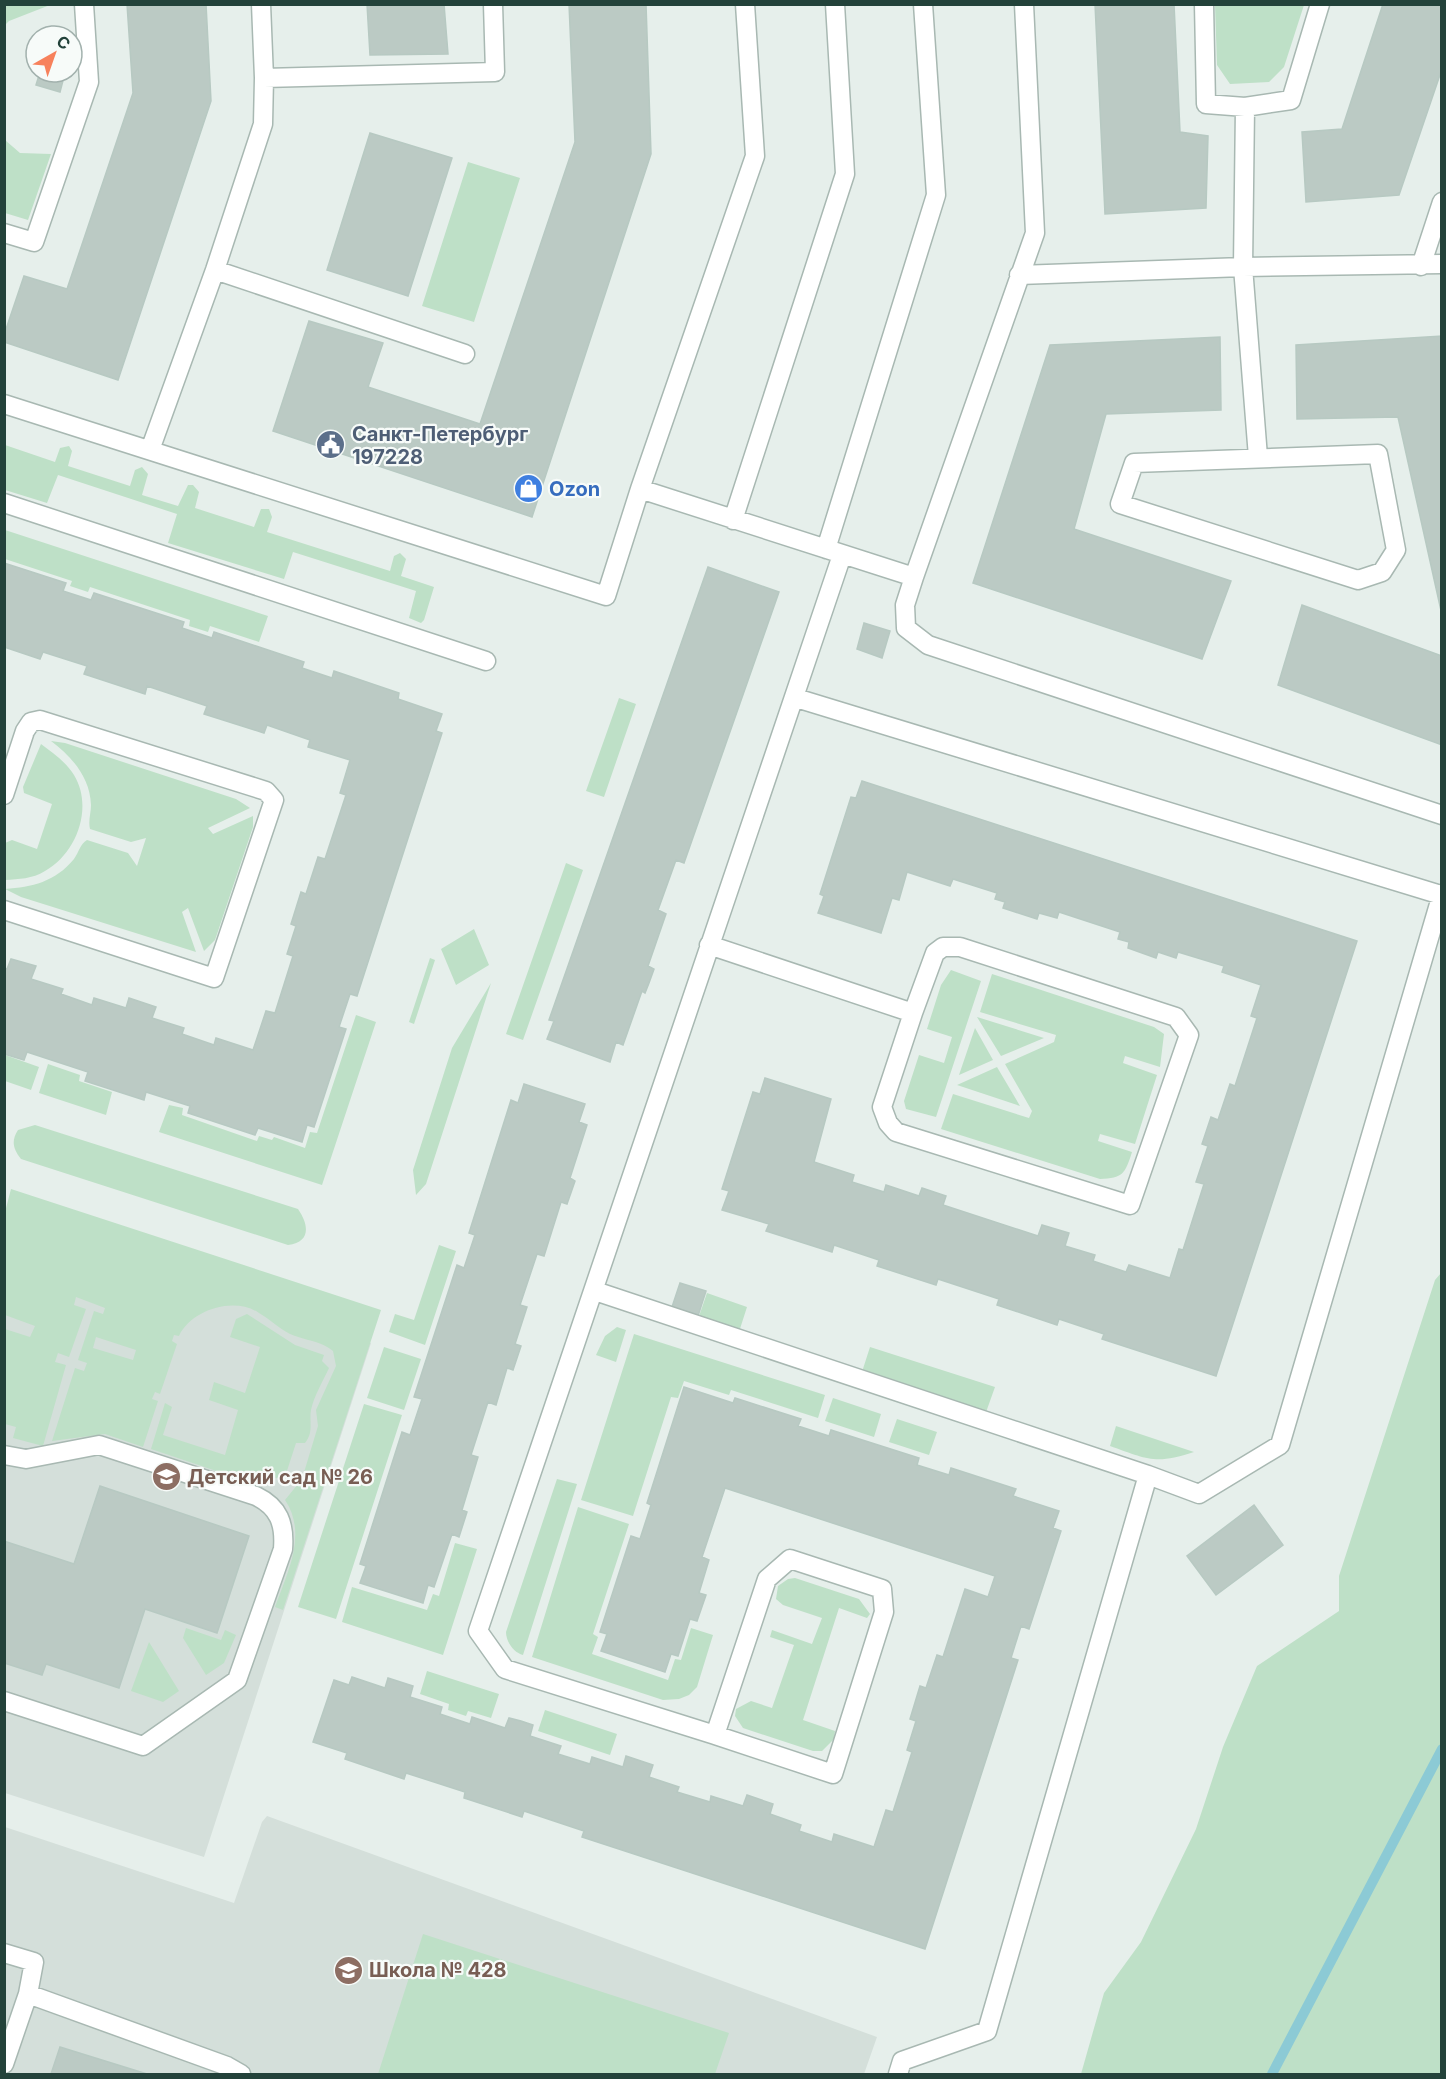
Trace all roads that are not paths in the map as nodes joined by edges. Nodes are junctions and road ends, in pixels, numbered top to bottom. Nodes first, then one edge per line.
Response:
1 (84, 4) edge
2 (261, 4) edge
3 (493, 4) edge
4 (745, 4) edge
5 (835, 4) edge
6 (923, 4) edge
7 (1024, 4) edge
8 (1204, 4) edge
9 (1320, 4) edge
10 (264, 78) junction
11 (1245, 107) junction
12 (1442, 202) edge
13 (4, 233) edge
14 (1442, 264) edge
15 (1421, 266) junction
16 (1243, 267) junction
17 (215, 270) junction
18 (1019, 275) junction
19 (465, 354) dead end
20 (4, 404) edge
21 (150, 450) junction
22 (1258, 457) junction
23 (640, 489) junction
24 (4, 503) edge
25 (733, 520) junction
26 (834, 552) junction
27 (914, 577) junction
28 (486, 661) dead end
29 (796, 698) junction
30 (4, 795) edge
31 (1442, 815) edge
32 (1441, 894) edge
33 (4, 910) edge
34 (709, 945) junction
35 (913, 1013) junction
36 (595, 1291) junction
37 (4, 1455) edge
38 (1148, 1475) junction
39 (4, 1701) edge
40 (715, 1735) junction
41 (4, 1953) edge
42 (28, 1994) junction
43 (4, 2064) edge
44 (241, 2074) edge
45 (898, 2074) edge

1 - 13 lane
2 - 10 lane
3 - 10 lane
4 - 23 lane
5 - 25 lane
6 - 26 lane
7 - 18 lane
8 - 11 lane
9 - 11 lane
10 - 17 lane
11 - 16 lane
12 - 15 lane
14 - 15 lane
15 - 16 lane
16 - 18 lane
16 - 22 lane
17 - 19 lane
17 - 21 lane
18 - 27 lane
20 - 21 lane
21 - 23 lane
22 - 22 lane
23 - 25 lane
24 - 28 lane
25 - 26 lane
26 - 27 lane
26 - 29 lane
27 - 31 lane
29 - 32 lane
29 - 34 lane
30 - 33 lane
32 - 38 lane
34 - 35 lane
34 - 36 lane
35 - 35 lane
36 - 38 lane
36 - 40 lane
37 - 39 lane
38 - 45 lane
40 - 40 lane
41 - 42 lane
42 - 43 lane
42 - 44 lane

